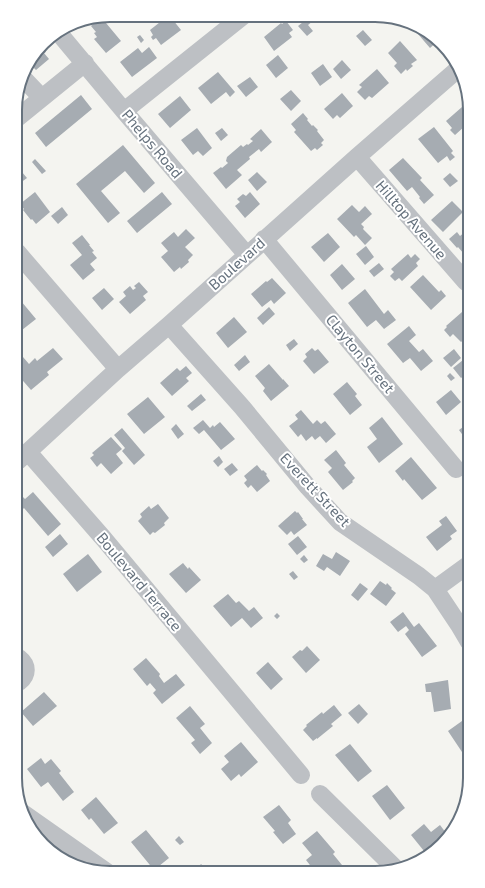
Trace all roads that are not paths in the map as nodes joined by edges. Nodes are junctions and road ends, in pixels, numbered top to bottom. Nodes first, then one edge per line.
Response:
1 (235, 22) edge
2 (62, 37) edge
3 (85, 63) junction
4 (455, 73) edge
5 (27, 82) edge
6 (42, 98) junction
7 (124, 110) junction
8 (22, 114) edge
9 (356, 157) junction
10 (264, 239) junction
11 (247, 255) junction
12 (22, 258) edge
13 (463, 279) edge
14 (169, 325) junction
15 (118, 369) junction
16 (23, 456) edge
17 (456, 470) dead end
18 (463, 569) edge
19 (435, 589) junction
20 (463, 632) edge
21 (22, 660) edge
22 (22, 679) edge
23 (301, 775) dead end
24 (320, 794) dead end
25 (33, 819) edge
26 (391, 864) edge
27 (97, 865) edge

1 - 7 street
2 - 3 street, Phelps Road
3 - 6 street
3 - 7 street, Phelps Road
4 - 9 street, Boulevard
5 - 6 street
6 - 8 street
7 - 11 street, Phelps Road
9 - 10 street, Boulevard
9 - 13 street, Hilltop Avenue
10 - 11 street, Boulevard
10 - 17 street, Clayton Street
11 - 14 street, Boulevard
12 - 15 street
14 - 15 street, Boulevard
14 - 19 street, Everett Street
15 - 16 street, Boulevard
16 - 23 street, Boulevard Terrace
18 - 19 street
19 - 20 street, Everett Street
21 - 22 street
24 - 26 street
25 - 27 street

